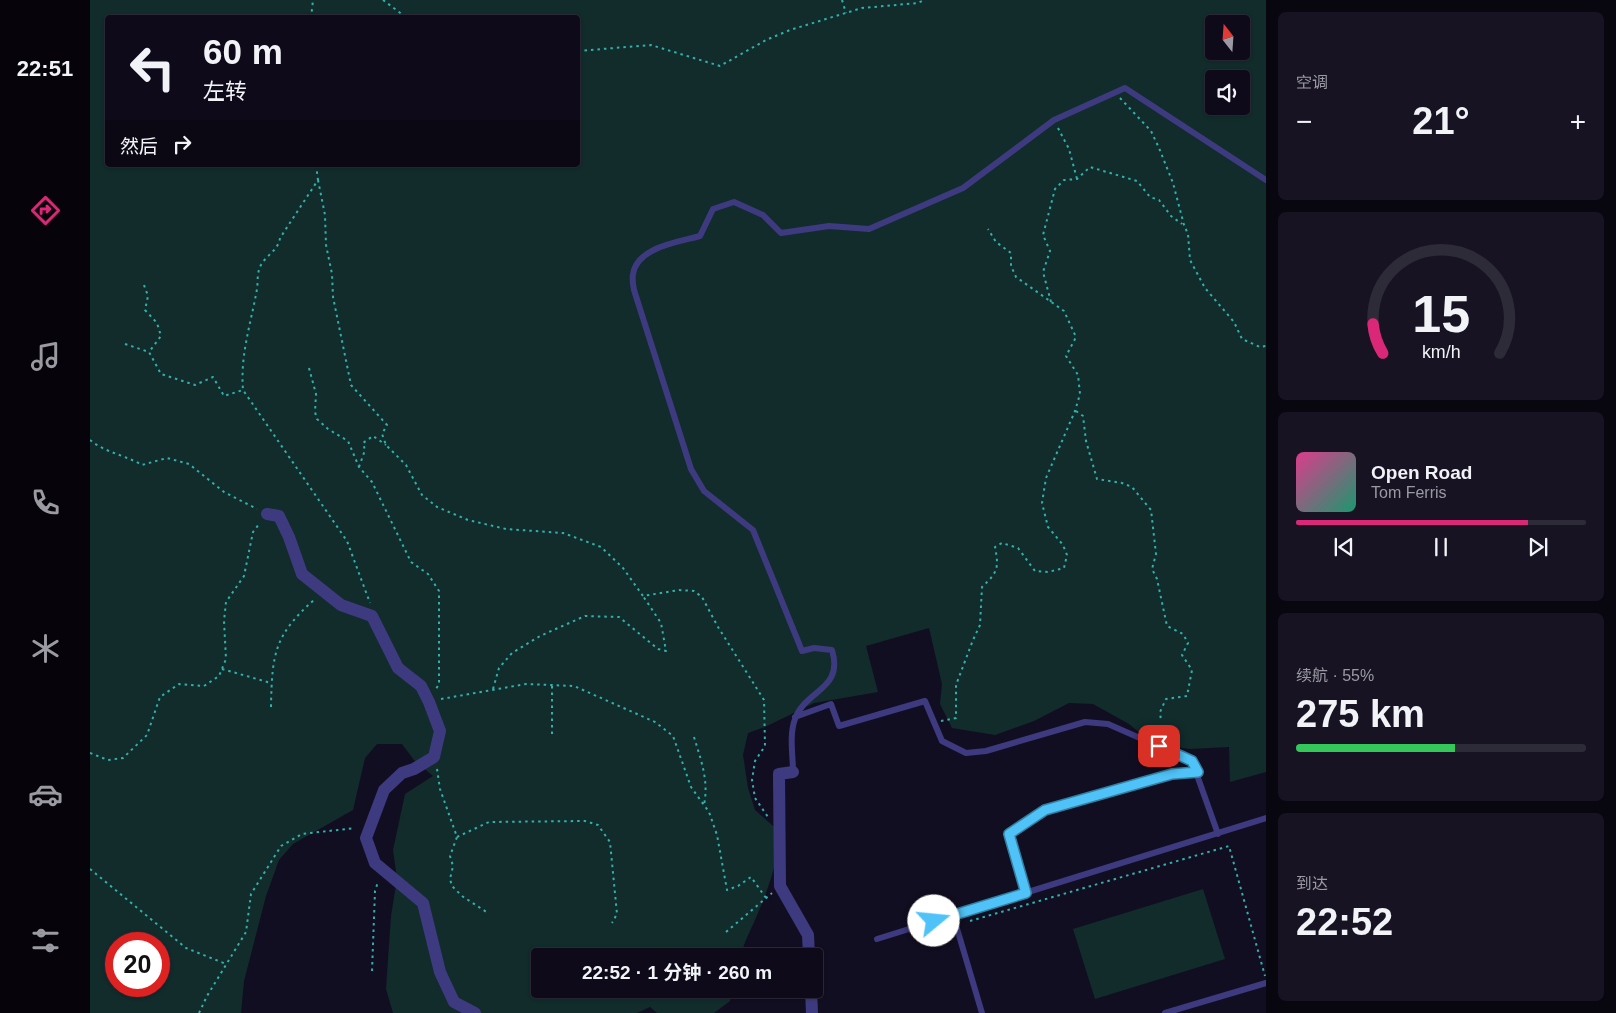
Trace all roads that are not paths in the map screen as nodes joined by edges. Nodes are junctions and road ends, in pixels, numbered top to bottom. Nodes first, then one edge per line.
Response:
1 (1266, 180) edge
2 (267, 514) road end
3 (795, 717) junction
4 (794, 772) joint
5 (1198, 772) junction
6 (1266, 818) edge
7 (1218, 834) junction
8 (1026, 893) junction
9 (953, 916) junction
10 (877, 939) dead end
11 (809, 948) edge
12 (1266, 983) edge
13 (811, 998) edge
14 (475, 1013) edge
15 (812, 1013) edge
16 (982, 1013) edge
17 (1165, 1013) edge

1 - 3 lane
2 - 14 street
3 - 4 lane
3 - 5 lane
4 - 11 street
5 - 7 lane
5 - 8 lane
6 - 7 lane
7 - 8 lane
8 - 9 lane
9 - 10 lane
9 - 16 lane
12 - 17 lane
13 - 15 street

